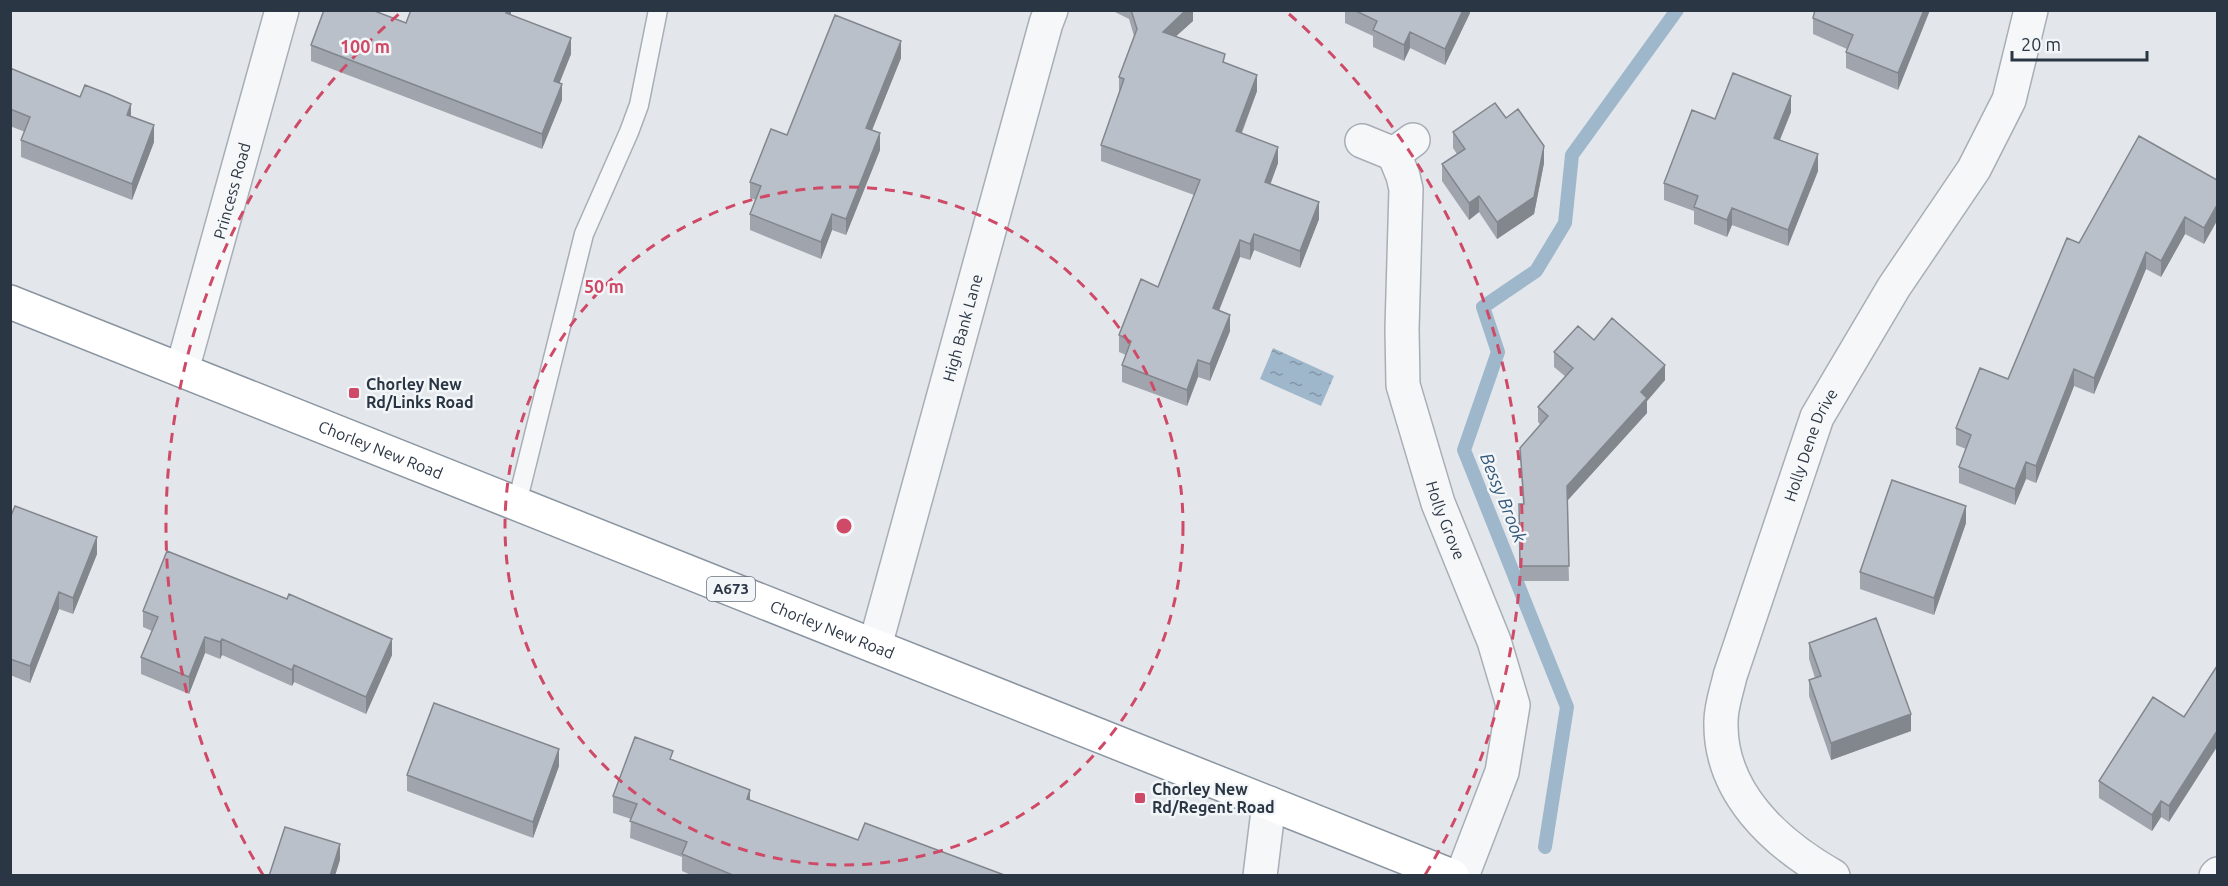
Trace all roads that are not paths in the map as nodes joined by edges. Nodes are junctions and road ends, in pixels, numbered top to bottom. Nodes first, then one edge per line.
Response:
1 (282, 10) edge
2 (658, 10) edge
3 (1051, 10) edge
4 (2031, 10) edge
5 (1362, 141) dead end
6 (10, 302) edge
7 (182, 370) junction
8 (517, 503) junction
9 (875, 646) junction
10 (1269, 803) junction
11 (1260, 876) edge
12 (1452, 876) edge
13 (1462, 876) edge
14 (1833, 876) edge

1 - 7 street, Princess Road
2 - 8 lane
3 - 9 street, High Bank Lane
4 - 14 street, Holly Dene Drive
5 - 13 street, Holly Grove
6 - 7 highway, Chorley New Road / A673
7 - 8 highway, Chorley New Road / A673
8 - 9 highway, Chorley New Road / A673
9 - 10 highway, Chorley New Road / A673
10 - 11 street
10 - 12 highway, Chorley New Road / A673

